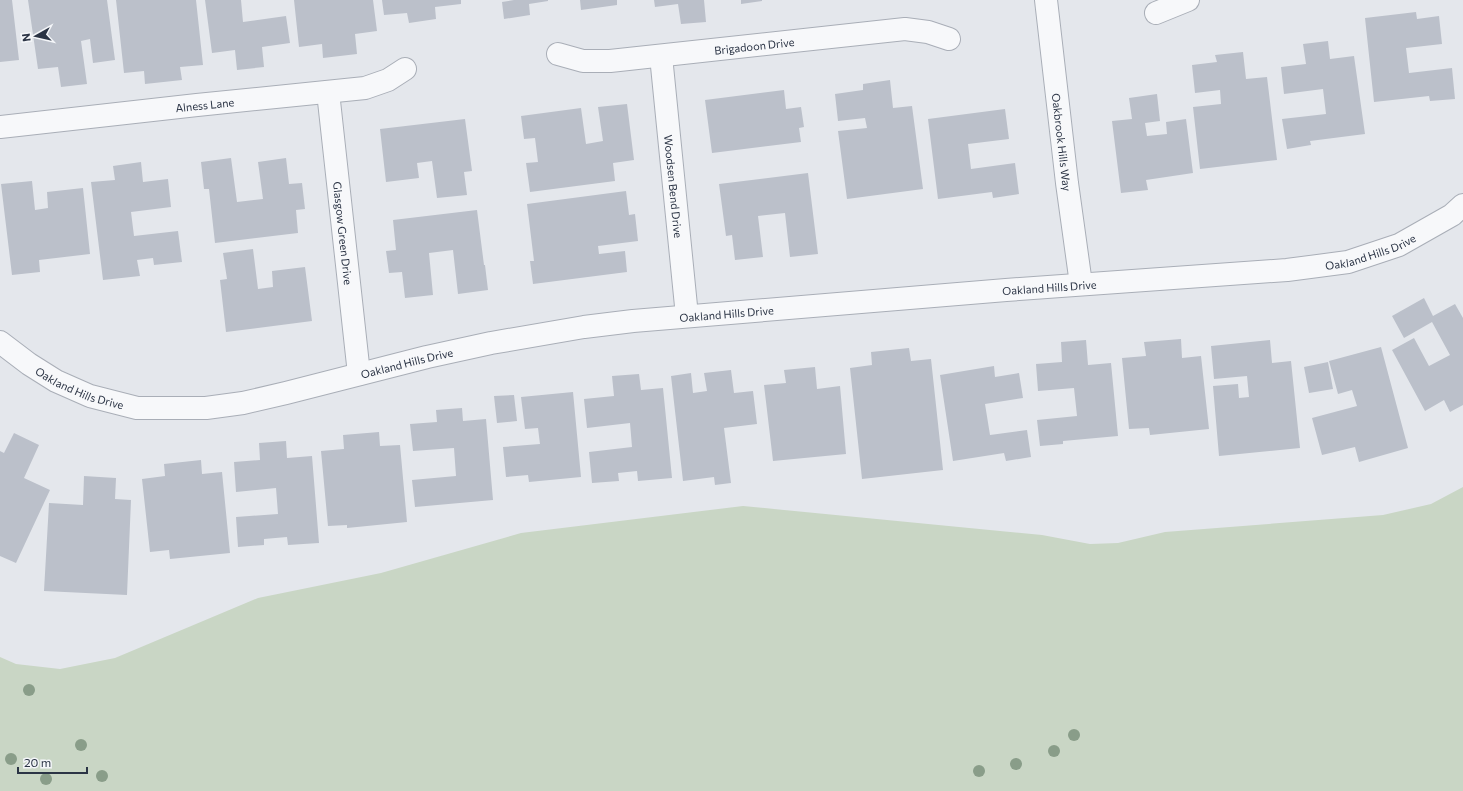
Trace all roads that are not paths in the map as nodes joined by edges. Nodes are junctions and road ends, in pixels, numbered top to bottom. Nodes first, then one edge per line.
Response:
1 (1046, 0) edge
2 (1188, 0) edge
3 (1156, 13) dead end
4 (949, 39) dead end
5 (558, 54) dead end
6 (661, 56) junction
7 (405, 69) dead end
8 (328, 92) junction
9 (0, 127) edge
10 (1463, 205) edge
11 (1080, 284) junction
12 (687, 316) junction
13 (0, 342) edge
14 (359, 374) junction

1 - 11 street, Oakbrook Hills Way
2 - 3 street
4 - 6 street, Brigadoon Drive
5 - 6 street, Brigadoon Drive
6 - 12 street, Woodsen Bend Drive
7 - 8 street, Alness Lane
8 - 9 street, Alness Lane
8 - 14 street, Glasgow Green Drive
10 - 11 street, Oakland Hills Drive
11 - 12 street, Oakland Hills Drive
12 - 14 street, Oakland Hills Drive
13 - 14 street, Oakland Hills Drive

